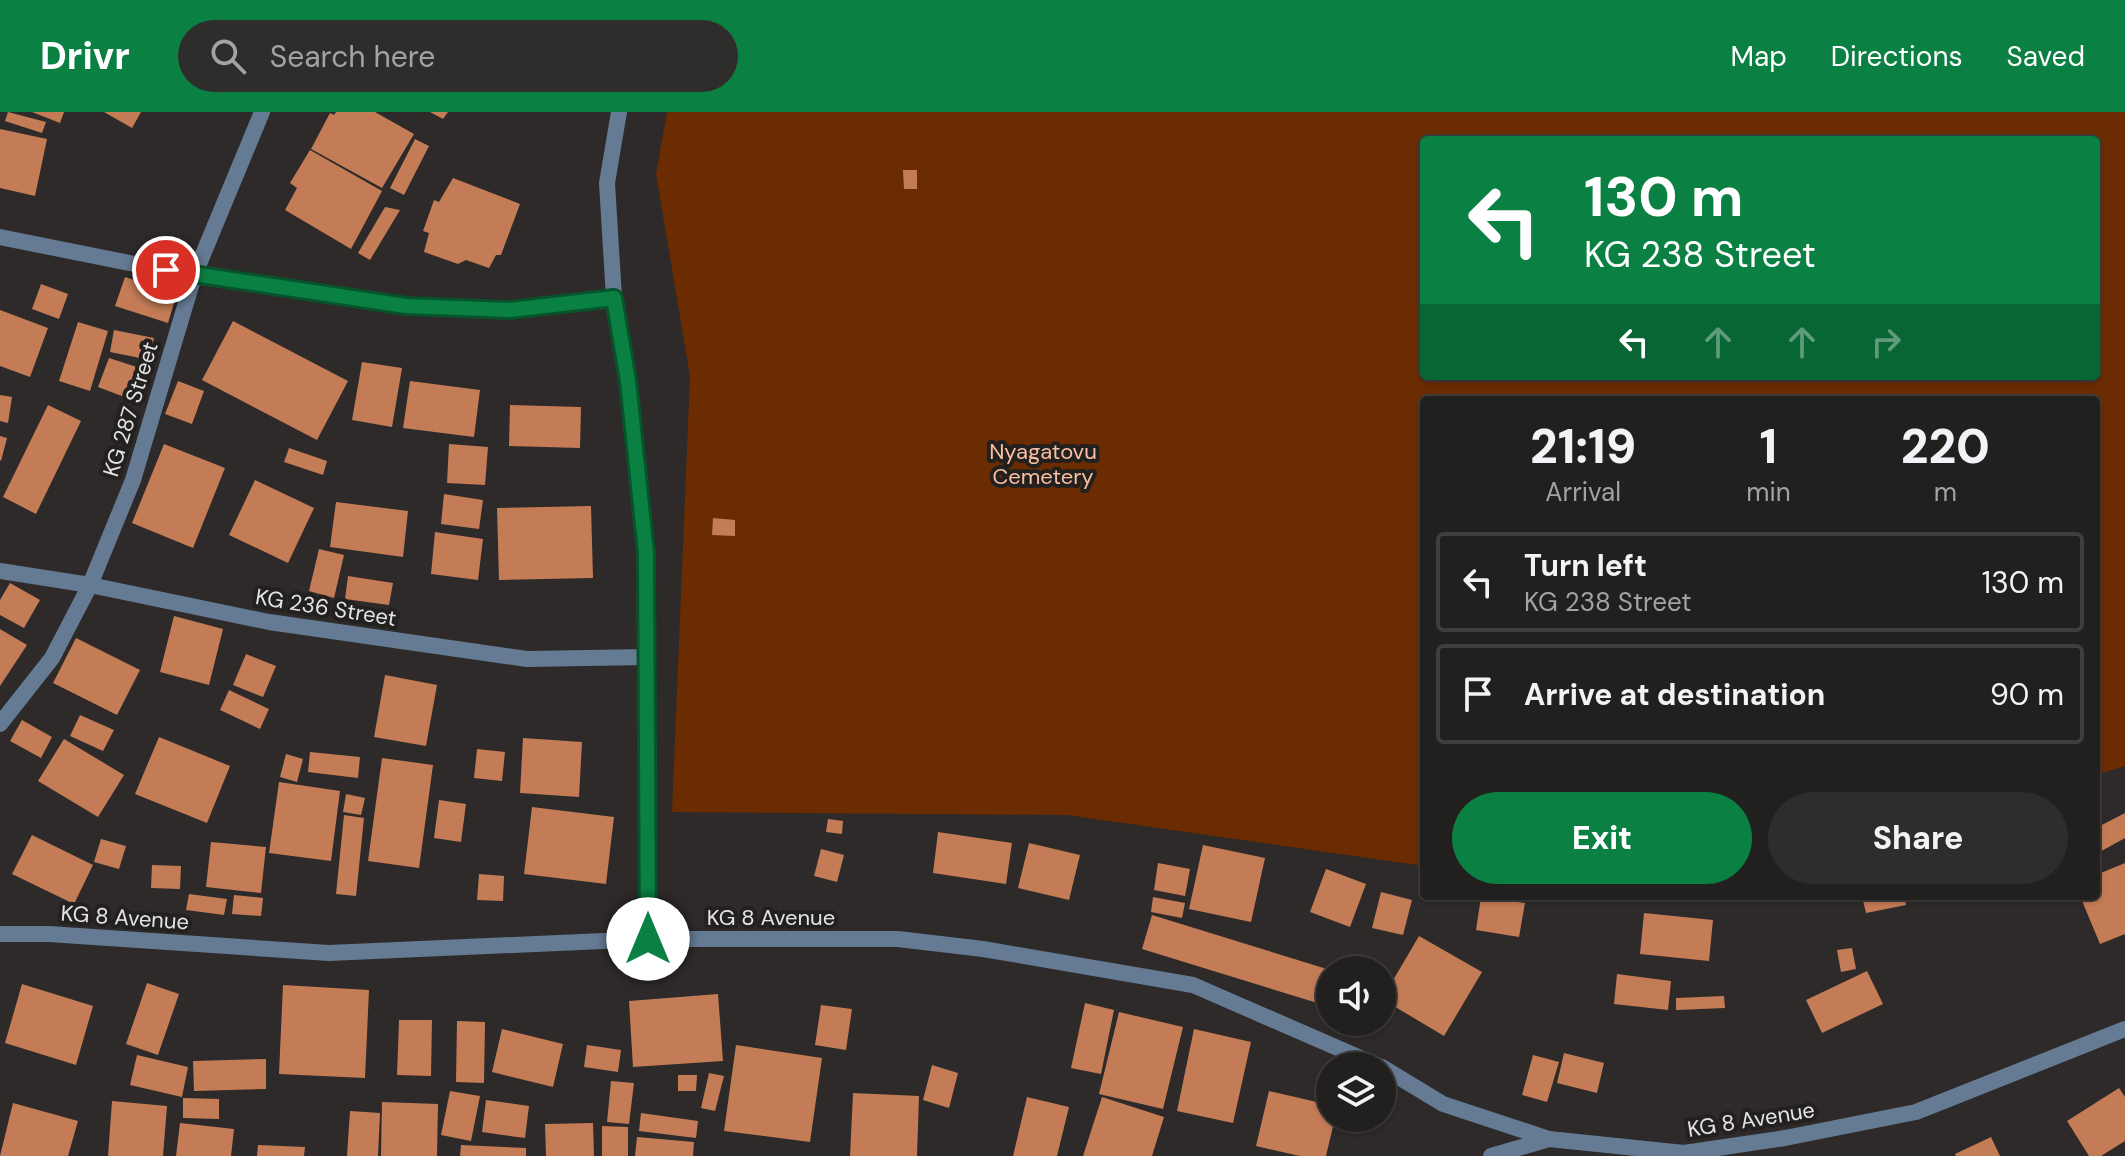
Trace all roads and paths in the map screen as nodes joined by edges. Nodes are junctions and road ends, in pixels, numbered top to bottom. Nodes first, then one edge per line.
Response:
1 (262, 112) edge
2 (619, 112) edge
3 (0, 237) edge
4 (194, 276) junction
5 (614, 298) junction
6 (0, 571) edge
7 (90, 585) junction
8 (648, 657) junction
9 (0, 724) edge
10 (0, 934) edge
11 (648, 939) junction
12 (2125, 1029) edge
13 (1346, 1052) edge
14 (1396, 1076) edge
15 (1549, 1139) junction
16 (1491, 1156) edge

1 - 4 street, KG 287 Street
2 - 5 street
3 - 4 street
4 - 5 street
4 - 7 street, KG 287 Street
5 - 8 street
6 - 7 street, KG 236 Street
7 - 8 street, KG 236 Street
7 - 9 street, KG 287 Street
8 - 11 street
10 - 11 street, KG 8 Avenue
11 - 13 street, KG 8 Avenue
12 - 15 street, KG 8 Avenue
14 - 15 street, KG 8 Avenue
15 - 16 street

